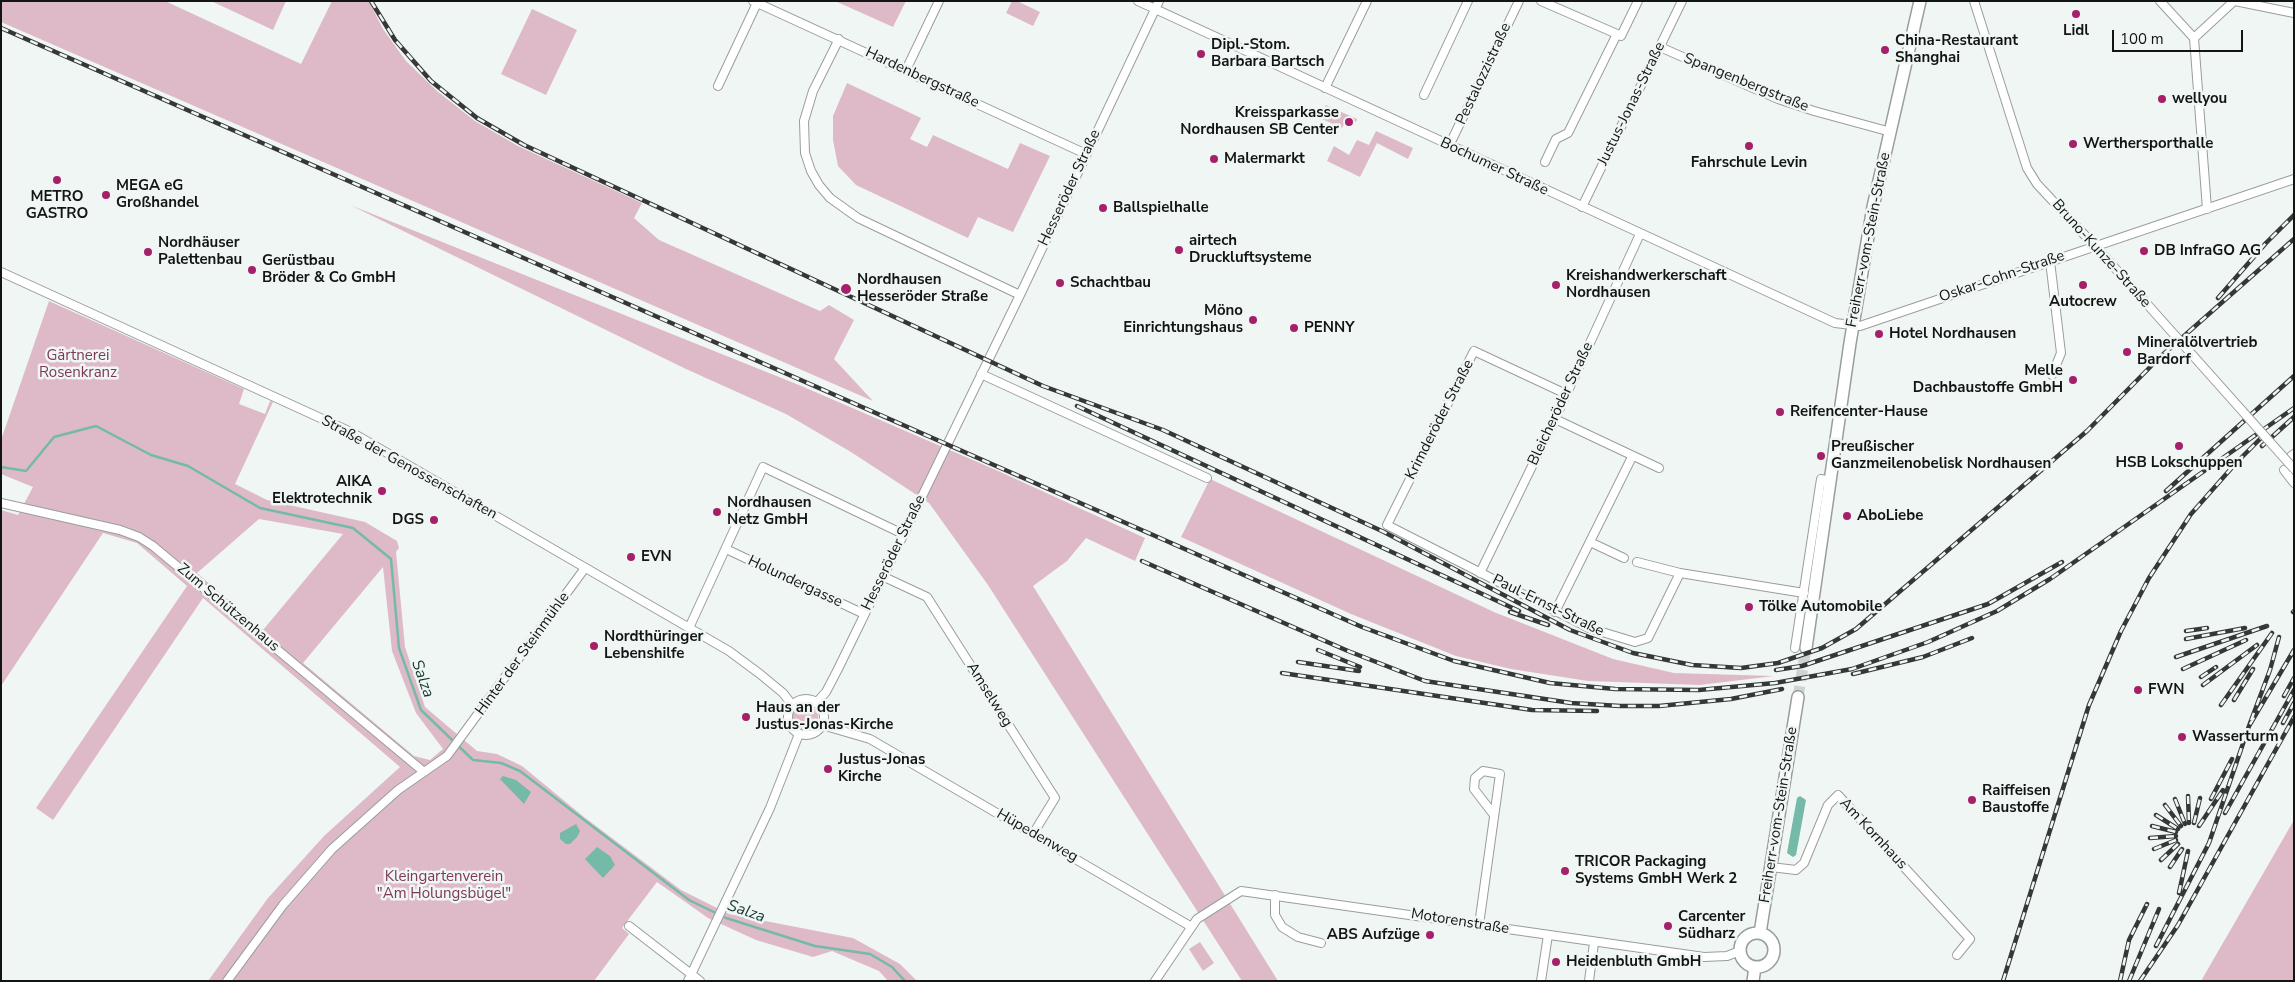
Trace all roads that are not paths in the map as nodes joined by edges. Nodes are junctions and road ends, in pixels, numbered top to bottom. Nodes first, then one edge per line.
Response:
1 (940, 1) edge
2 (1138, 1) edge
3 (1158, 1) edge
4 (1367, 1) edge
5 (1468, 1) edge
6 (1518, 1) edge
7 (1541, 1) edge
8 (1638, 1) edge
9 (1682, 1) edge
10 (1920, 1) edge
11 (1974, 1) edge
12 (2160, 1) edge
13 (2235, 1) edge
14 (755, 2) edge
15 (1154, 9) junction
16 (2294, 13) edge
17 (1617, 34) junction
18 (2194, 38) junction
19 (839, 39) junction
20 (1660, 47) junction
21 (906, 70) junction
22 (718, 86) dead end
23 (1325, 88) junction
24 (1424, 95) dead end
25 (1890, 132) junction
26 (1449, 146) junction
27 (1086, 154) junction
28 (1545, 162) dead end
29 (2294, 179) edge
30 (1582, 208) junction
31 (2207, 209) junction
32 (1640, 234) junction
33 (2095, 246) junction
34 (2050, 261) junction
35 (1, 272) edge
36 (1020, 295) junction
37 (1853, 325) junction
38 (981, 374) junction
39 (2052, 375) dead end
40 (1566, 394) junction
41 (1555, 419) junction
42 (1632, 456) junction
43 (1659, 468) dead end
44 (2294, 469) edge
45 (2284, 470) dead end
46 (1207, 478) dead end
47 (1830, 481) junction
48 (2294, 483) edge
49 (1, 503) edge
50 (1387, 526) joint
51 (903, 534) junction
52 (1590, 542) junction
53 (726, 550) junction
54 (1624, 558) dead end
55 (1637, 562) dead end
56 (585, 568) junction
57 (1480, 573) junction
58 (1680, 573) junction
59 (882, 576) junction
60 (1804, 593) junction
61 (1555, 612) junction
62 (864, 614) junction
63 (689, 628) junction
64 (1800, 648) joint
65 (1798, 697) tunnel mouth
66 (816, 703) junction
67 (793, 706) junction
68 (822, 725) junction
69 (799, 734) junction
70 (424, 772) junction
71 (1494, 815) junction
72 (1033, 834) junction
73 (1771, 867) junction
74 (1274, 894) junction
75 (1479, 925) junction
76 (629, 926) dead end
77 (1190, 926) junction
78 (1760, 933) junction
79 (1548, 935) junction
80 (1321, 942) dead end
81 (1594, 943) junction
82 (1740, 951) junction
83 (1957, 955) dead end
84 (1755, 968) junction
85 (689, 978) edge
86 (226, 981) edge
87 (700, 981) edge
88 (1155, 981) edge
89 (1540, 981) edge
90 (1589, 981) edge
91 (1753, 981) edge

1 - 21 street
2 - 15 street, Bochumer Straße
3 - 15 street, Hesseröder Straße
4 - 23 street
5 - 24 street
6 - 26 street, Pestalozzistraße
7 - 17 street
8 - 17 street
9 - 20 street, Justus-Jonas-Straße
10 - 25 main road, Freiherr-vom-Stein-Straße
11 - 33 street, Bruno-Kunze-Straße
12 - 18 street
13 - 16 street
13 - 18 street
14 - 19 street, Hardenbergstraße
14 - 22 street, Hardenbergstraße
15 - 23 street, Bochumer Straße
15 - 27 street, Hesseröder Straße
17 - 28 street
18 - 31 street
19 - 21 street, Hardenbergstraße
19 - 36 street
20 - 25 street, Spangenbergstraße
20 - 30 street, Justus-Jonas-Straße
21 - 27 street, Hardenbergstraße
23 - 26 street, Bochumer Straße
25 - 37 main road, Freiherr-vom-Stein-Straße
26 - 30 street, Bochumer Straße
27 - 36 street, Hesseröder Straße
29 - 31 street, Oskar-Cohn-Straße
30 - 32 street, Bochumer Straße
31 - 33 street, Oskar-Cohn-Straße
32 - 37 street, Bochumer Straße
32 - 40 street, Bleicheröder Straße
33 - 34 street, Oskar-Cohn-Straße
33 - 44 street, Bruno-Kunze-Straße, bridge
34 - 37 street, Oskar-Cohn-Straße
34 - 39 street
35 - 56 street, Straße der Genossenschaften
36 - 38 street, Hesseröder Straße
37 - 47 main road, Freiherr-vom-Stein-Straße
38 - 46 street
38 - 51 street, Hesseröder Straße
40 - 41 street, Bleicheröder Straße
40 - 50 street, Krimderöder Straße
41 - 42 street
41 - 57 street, Bleicheröder Straße
42 - 43 street
42 - 52 street
45 - 48 street
47 - 60 street, Freiherr-vom-Stein-Straße
47 - 64 main road, Freiherr-vom-Stein-Straße
49 - 70 street, Zum Schützenhaus
50 - 57 street, Paul-Ernst-Straße
51 - 53 street
51 - 59 street, Hesseröder Straße
52 - 54 street
52 - 61 street
53 - 62 street, Holundergasse
53 - 63 street
55 - 58 street
56 - 63 street, Straße der Genossenschaften
56 - 70 street, Hinter der Steinmühle
57 - 61 street, Paul-Ernst-Straße
58 - 60 street
58 - 61 street, Paul-Ernst-Straße
59 - 62 street, Hesseröder Straße
59 - 72 street, Amselweg
60 - 64 street, Freiherr-vom-Stein-Straße
62 - 66 street, Hesseröder Straße
63 - 67 street, Straße der Genossenschaften
65 - 73 main road, Freiherr-vom-Stein-Straße
66 - 67 street
66 - 68 street
67 - 69 street
68 - 69 street
68 - 72 street, Hüpedenweg
69 - 85 street
70 - 86 street
71 - 71 street
71 - 75 street
72 - 77 street, Hüpedenweg
73 - 78 main road, Freiherr-vom-Stein-Straße
73 - 83 street, Am Kornhaus
74 - 75 street, Motorenstraße
74 - 77 street, Motorenstraße
74 - 80 street
75 - 79 street, Motorenstraße
76 - 85 street
77 - 88 street
78 - 82 main road
78 - 84 main road
79 - 81 street, Motorenstraße
79 - 89 street
81 - 82 street, Motorenstraße
81 - 90 street
82 - 84 main road
84 - 91 main road
85 - 87 street

